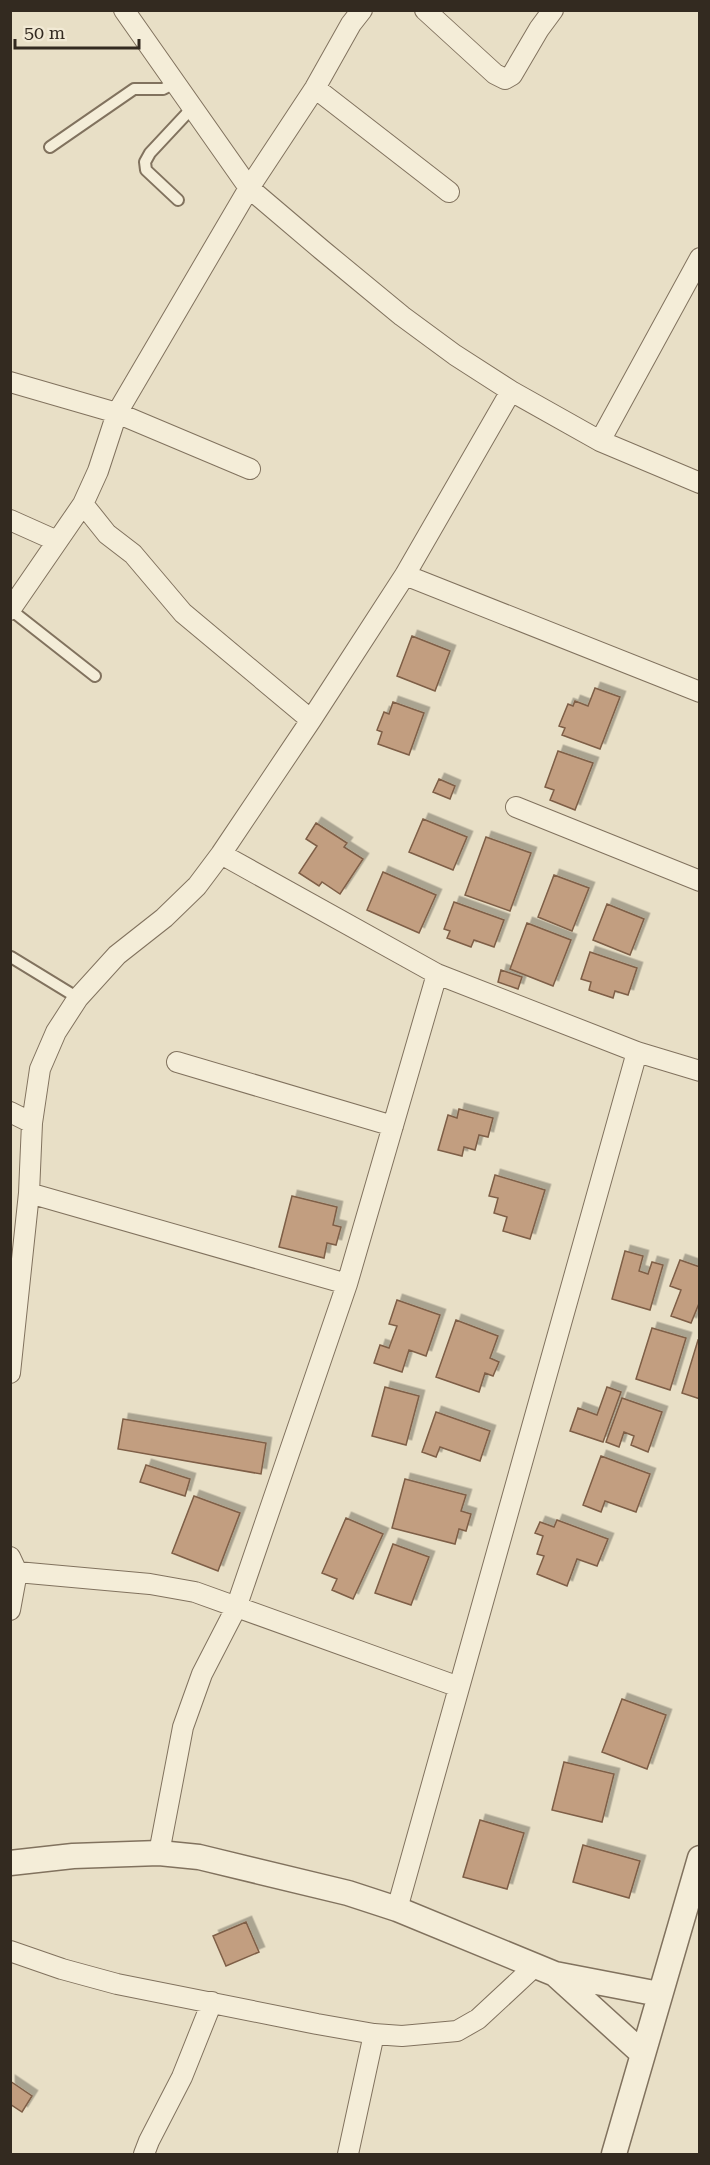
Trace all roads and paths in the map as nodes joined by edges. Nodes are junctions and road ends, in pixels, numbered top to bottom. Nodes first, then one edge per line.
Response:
1 (124, 10) edge
2 (362, 10) edge
3 (425, 10) edge
4 (553, 10) edge
5 (175, 83) junction
6 (315, 87) junction
7 (192, 108) junction
8 (50, 147) dead end
9 (249, 188) junction
10 (449, 192) dead end
11 (178, 200) dead end
12 (699, 258) edge
13 (10, 382) edge
14 (511, 391) junction
15 (117, 413) junction
16 (600, 441) junction
17 (250, 469) dead end
18 (699, 483) edge
19 (83, 504) junction
20 (10, 520) edge
21 (57, 541) junction
22 (405, 575) junction
23 (11, 610) edge
24 (95, 676) dead end
25 (699, 692) edge
26 (311, 720) junction
27 (516, 807) dead end
28 (221, 854) junction
29 (699, 881) edge
30 (11, 957) edge
31 (436, 974) junction
32 (78, 998) junction
33 (637, 1052) junction
34 (177, 1062) dead end
35 (699, 1071) edge
36 (10, 1112) edge
37 (32, 1123) junction
38 (393, 1126) junction
39 (29, 1193) junction
40 (347, 1284) junction
41 (12, 1336) edge
42 (10, 1373) edge
43 (14, 1564) edge
44 (236, 1608) junction
45 (10, 1610) edge
46 (459, 1687) junction
47 (159, 1853) junction
48 (699, 1858) edge
49 (10, 1863) edge
50 (397, 1909) junction
51 (10, 1950) edge
52 (545, 1971) junction
53 (659, 1994) junction
54 (212, 2002) junction
55 (374, 2034) junction
56 (642, 2053) junction
57 (144, 2154) edge
58 (348, 2154) edge
59 (614, 2154) edge

1 - 5 street
2 - 6 street
3 - 4 street
5 - 7 street
5 - 8 lane
6 - 9 street
6 - 10 street
7 - 9 street
7 - 11 lane
9 - 14 street
9 - 15 street
12 - 16 street
13 - 15 street
14 - 16 street
14 - 22 street
15 - 17 street
15 - 19 street
16 - 18 street
19 - 21 street
19 - 26 street
20 - 21 street
21 - 23 street
22 - 25 street
22 - 26 street
23 - 24 lane
26 - 28 street
27 - 29 street
28 - 31 street
28 - 32 street
30 - 32 lane
31 - 33 street
31 - 38 street
32 - 37 street
33 - 35 street
33 - 46 street
34 - 38 street
36 - 37 street
37 - 39 street
38 - 40 street
39 - 40 street
39 - 41 street
40 - 44 street
41 - 42 street
43 - 44 street
43 - 45 street
44 - 46 street
44 - 47 street
46 - 50 street
47 - 49 street
47 - 50 street
48 - 53 street
50 - 52 street
51 - 54 street
52 - 53 street
52 - 55 street
52 - 56 street
53 - 56 street
54 - 55 street
54 - 57 street
55 - 58 street
56 - 59 street

